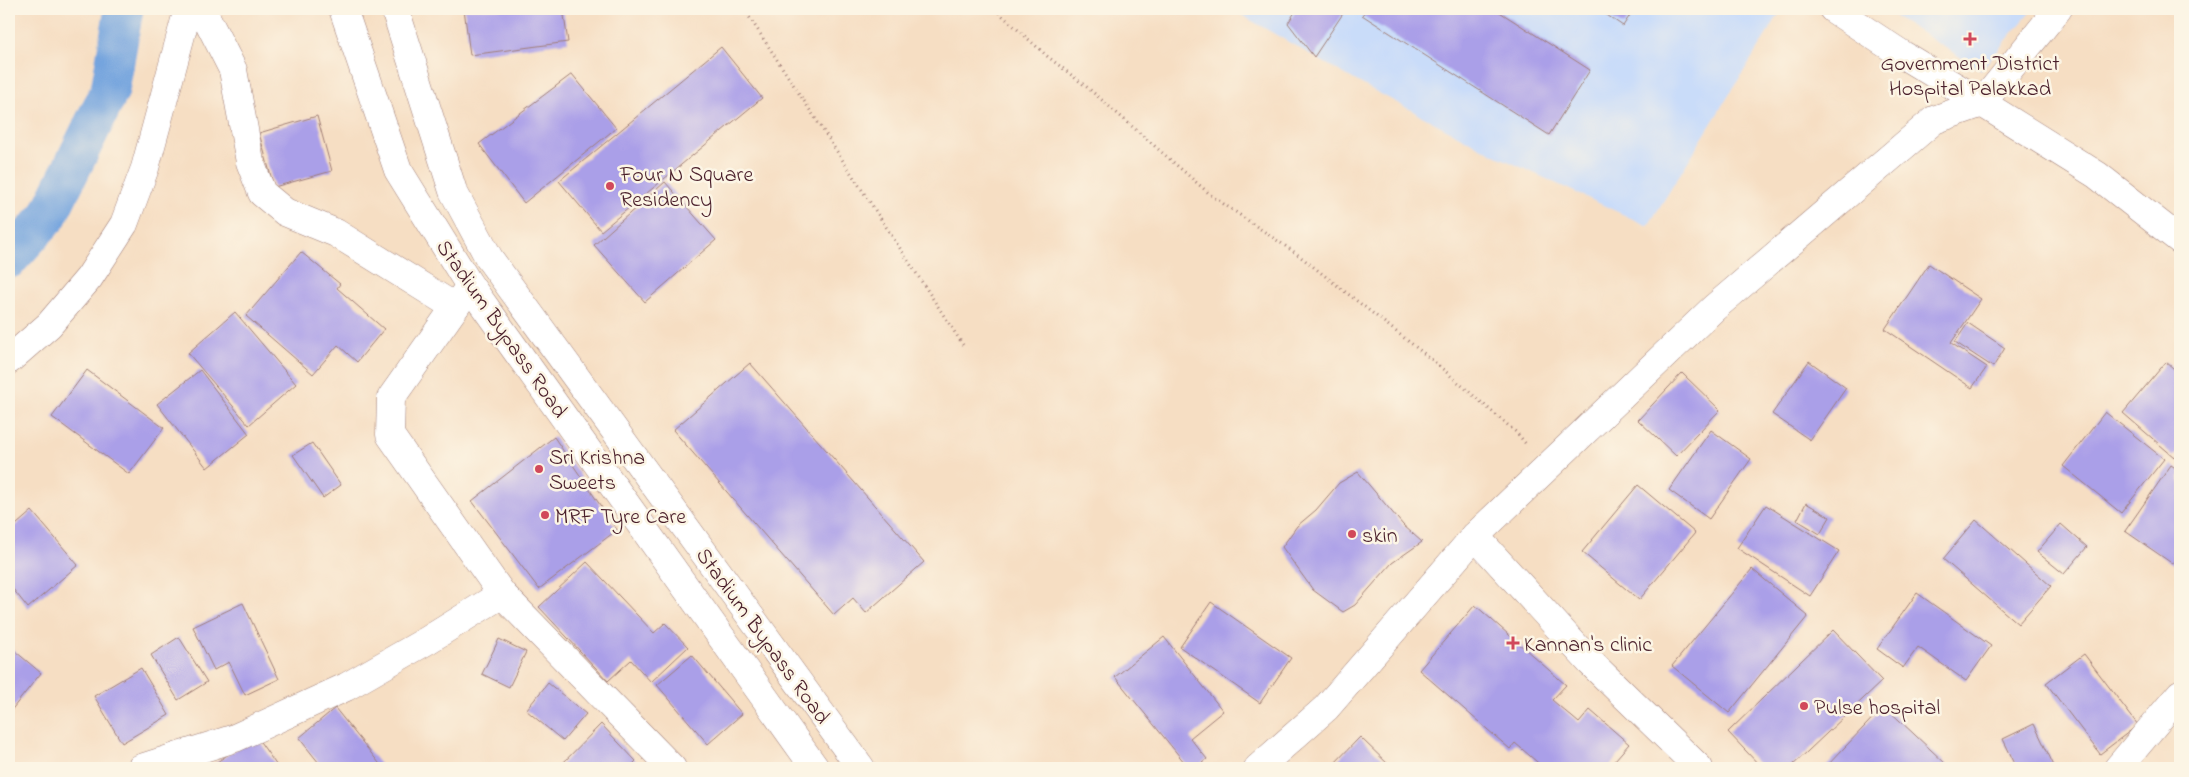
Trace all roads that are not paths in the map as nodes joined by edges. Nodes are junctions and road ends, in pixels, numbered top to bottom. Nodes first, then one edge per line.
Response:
1 (188, 9) edge
2 (202, 9) edge
3 (343, 9) edge
4 (395, 9) edge
5 (1833, 9) edge
6 (2058, 9) edge
7 (1982, 104) junction
8 (2180, 240) edge
9 (462, 297) junction
10 (9, 360) edge
11 (1475, 536) junction
12 (502, 594) junction
13 (2180, 694) edge
14 (1689, 765) edge
15 (141, 768) edge
16 (672, 768) edge
17 (816, 768) edge
18 (861, 768) edge
19 (1258, 768) edge
20 (2118, 768) edge

1 - 10 street
2 - 9 street
3 - 9 street, Stadium Bypass Road
4 - 18 street, Stadium Bypass Road
5 - 7 street
6 - 7 street
7 - 8 street
7 - 11 street
9 - 12 street
9 - 17 street, Stadium Bypass Road
11 - 14 street
11 - 19 street
12 - 15 street
12 - 16 street
13 - 20 street

